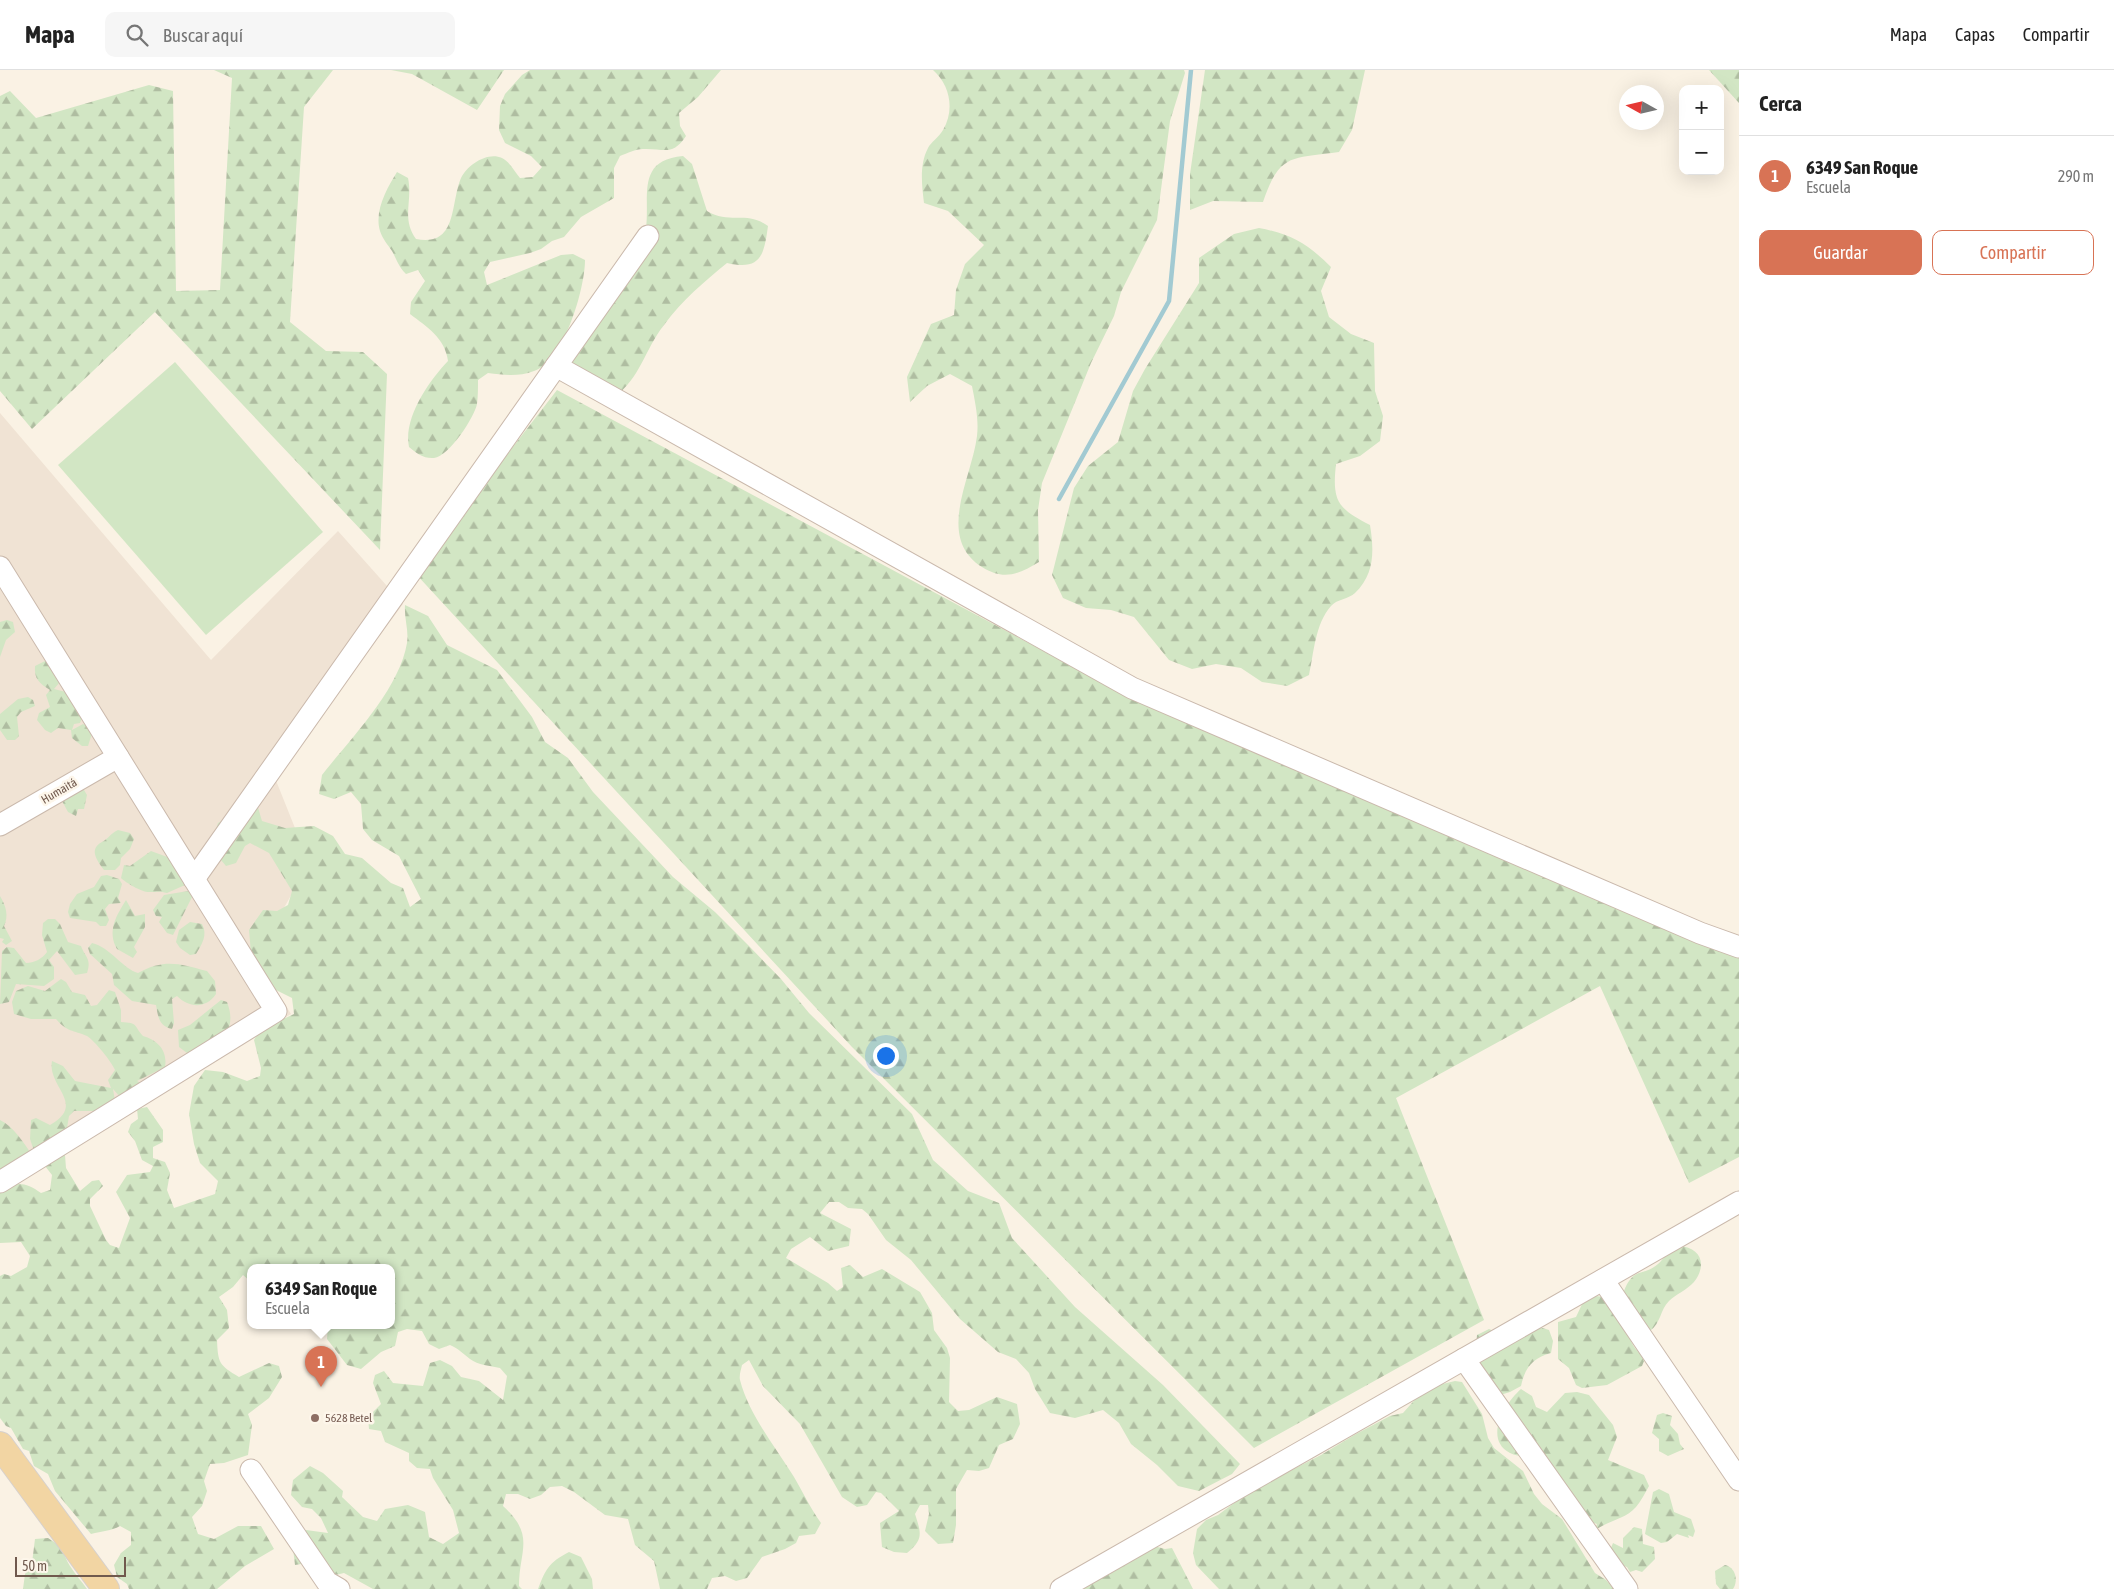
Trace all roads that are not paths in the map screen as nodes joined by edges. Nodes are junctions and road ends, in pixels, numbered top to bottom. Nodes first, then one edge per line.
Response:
1 (648, 236) dead end
2 (556, 366) junction
3 (0, 567) edge
4 (118, 757) junction
5 (0, 826) edge
6 (194, 879) junction
7 (1739, 947) edge
8 (0, 1182) edge
9 (1739, 1202) edge
10 (1602, 1280) junction
11 (1464, 1359) junction
12 (0, 1445) edge
13 (251, 1470) dead end
14 (1739, 1480) edge
15 (101, 1581) edge
16 (339, 1589) edge
17 (1061, 1589) edge
18 (1627, 1589) edge

1 - 2 street
2 - 6 street
2 - 7 street
3 - 4 street
4 - 5 street, Humaitá
4 - 6 street
6 - 8 street
9 - 10 street
10 - 11 street
10 - 14 street
11 - 17 street
11 - 18 street
12 - 15 main road
13 - 16 street

